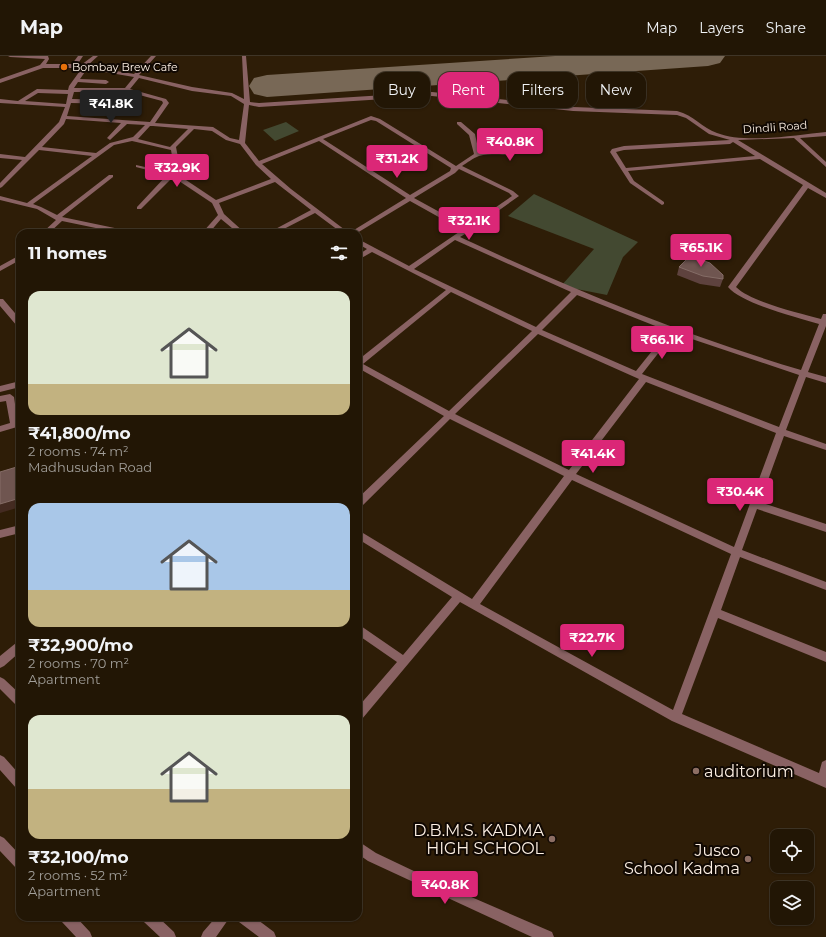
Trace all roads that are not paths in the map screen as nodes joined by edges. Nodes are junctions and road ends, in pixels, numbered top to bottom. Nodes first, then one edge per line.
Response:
1 (10, 56) edge
2 (81, 56) edge
3 (96, 56) edge
4 (154, 56) edge
5 (244, 56) edge
6 (47, 57) edge
7 (42, 66) junction
8 (73, 66) junction
9 (84, 67) junction
10 (137, 76) junction
11 (76, 80) junction
12 (0, 81) edge
13 (163, 81) junction
14 (106, 82) dead end
15 (157, 86) dead end
16 (128, 90) junction
17 (151, 90) dead end
18 (70, 91) junction
19 (146, 95) junction
20 (247, 100) junction
21 (0, 101) edge
22 (20, 102) junction
23 (68, 104) junction
24 (65, 117) junction
25 (125, 122) junction
26 (459, 123) dead end
27 (150, 125) junction
28 (192, 128) junction
29 (530, 129) dead end
30 (826, 134) edge
31 (795, 136) junction
32 (110, 138) dead end
33 (134, 139) junction
34 (319, 139) junction
35 (731, 139) junction
36 (242, 143) junction
37 (37, 148) junction
38 (173, 149) junction
39 (97, 155) junction
40 (477, 155) junction
41 (0, 156) edge
42 (762, 158) junction
43 (25, 159) junction
44 (258, 164) junction
45 (826, 165) edge
46 (138, 166) dead end
47 (457, 168) junction
48 (624, 170) junction
49 (173, 175) junction
50 (111, 176) dead end
51 (276, 179) junction
52 (807, 184) junction
53 (0, 186) edge
54 (826, 196) edge
55 (0, 198) edge
56 (410, 198) junction
57 (215, 202) junction
58 (662, 203) dead end
59 (28, 205) junction
60 (139, 208) dead end
61 (315, 211) junction
62 (220, 215) junction
63 (59, 218) junction
64 (49, 229) edge
65 (110, 229) edge
66 (208, 229) edge
67 (237, 229) edge
68 (279, 229) edge
69 (340, 229) edge
70 (359, 229) edge
71 (468, 230) junction
72 (456, 238) junction
73 (362, 243) edge
74 (372, 249) junction
75 (362, 255) edge
76 (16, 259) edge
77 (410, 268) junction
78 (0, 269) edge
79 (451, 289) junction
80 (576, 292) junction
81 (0, 301) edge
82 (16, 319) edge
83 (825, 321) edge
84 (537, 331) junction
85 (672, 331) junction
86 (362, 361) edge
87 (362, 366) edge
88 (804, 374) junction
89 (641, 377) junction
90 (826, 380) edge
91 (16, 385) edge
92 (0, 389) edge
93 (0, 399) edge
94 (449, 415) junction
95 (0, 429) edge
96 (781, 432) junction
97 (826, 447) edge
98 (570, 475) junction
99 (362, 500) edge
100 (754, 504) junction
101 (826, 528) edge
102 (16, 530) edge
103 (0, 534) edge
104 (362, 536) edge
105 (736, 552) junction
106 (826, 586) edge
107 (459, 597) junction
108 (473, 605) junction
109 (715, 612) junction
110 (362, 635) edge
111 (16, 649) edge
112 (826, 657) edge
113 (404, 661) junction
114 (0, 663) edge
115 (0, 682) edge
116 (16, 697) edge
117 (362, 710) edge
118 (676, 717) junction
119 (0, 761) edge
120 (826, 766) edge
121 (16, 779) edge
122 (824, 781) edge
123 (0, 842) edge
124 (362, 850) edge
125 (16, 860) edge
126 (70, 921) edge
127 (153, 921) edge
128 (221, 921) edge
129 (249, 921) edge
130 (84, 937) edge
131 (169, 937) edge
132 (208, 937) edge
133 (269, 937) edge
134 (547, 937) edge

1 - 6 street
2 - 8 street
3 - 9 street
4 - 10 street
5 - 20 street
6 - 7 street
7 - 8 street
7 - 12 street
8 - 9 street
9 - 10 street
9 - 11 street
10 - 13 street
10 - 16 street
11 - 14 street
11 - 18 street
13 - 15 street
13 - 20 street
16 - 18 street
16 - 19 street
16 - 23 street
17 - 19 street
18 - 22 street
18 - 23 street
19 - 27 street
20 - 35 street
20 - 36 street
21 - 22 street
22 - 23 street
23 - 24 street
24 - 25 street
24 - 37 street
25 - 27 street
25 - 32 street
26 - 40 street
27 - 28 street
27 - 33 street
28 - 36 street
28 - 38 street
29 - 40 street
30 - 31 street, Dindli Road
31 - 35 street, Dindli Road
31 - 45 street
33 - 38 street
33 - 39 street
34 - 44 street
34 - 47 street
34 - 56 street
35 - 42 street
35 - 48 street, Dindli Road
36 - 44 street
37 - 39 street
37 - 43 street
38 - 49 street
39 - 59 street
40 - 47 street
41 - 43 street
42 - 48 street
42 - 52 street
43 - 53 street
44 - 51 street
46 - 49 street
47 - 56 street
47 - 71 street
48 - 58 street
49 - 57 street
49 - 60 street
50 - 63 street
51 - 57 street
51 - 61 street
52 - 54 street
52 - 83 street
55 - 59 street
56 - 70 street
56 - 71 street
57 - 62 street
59 - 63 street
61 - 68 street
61 - 69 street
62 - 66 street
62 - 67 street
63 - 64 street
63 - 65 street
71 - 72 street
72 - 77 street
72 - 80 street
73 - 74 street
74 - 75 street
74 - 77 street
76 - 78 street
77 - 79 street
79 - 84 street
79 - 86 street
80 - 84 street
80 - 85 street
81 - 82 street
83 - 88 street
84 - 89 street
84 - 94 street
85 - 88 street
85 - 89 street
87 - 94 street
88 - 90 street
88 - 96 street
89 - 96 street
89 - 98 street
91 - 92 street
93 - 95 street
94 - 98 street
94 - 99 street
96 - 97 street
96 - 100 street
98 - 105 street
98 - 108 street
100 - 101 street
100 - 105 street
102 - 103 street
104 - 107 street
105 - 106 street
105 - 109 street
107 - 108 street
107 - 113 street
108 - 118 street
109 - 112 street
109 - 118 street
110 - 113 street
111 - 114 street
113 - 117 street
115 - 116 street
118 - 122 street
119 - 121 street
120 - 122 street
123 - 125 street
124 - 134 street
126 - 130 street
127 - 131 street
128 - 132 street
129 - 133 street

